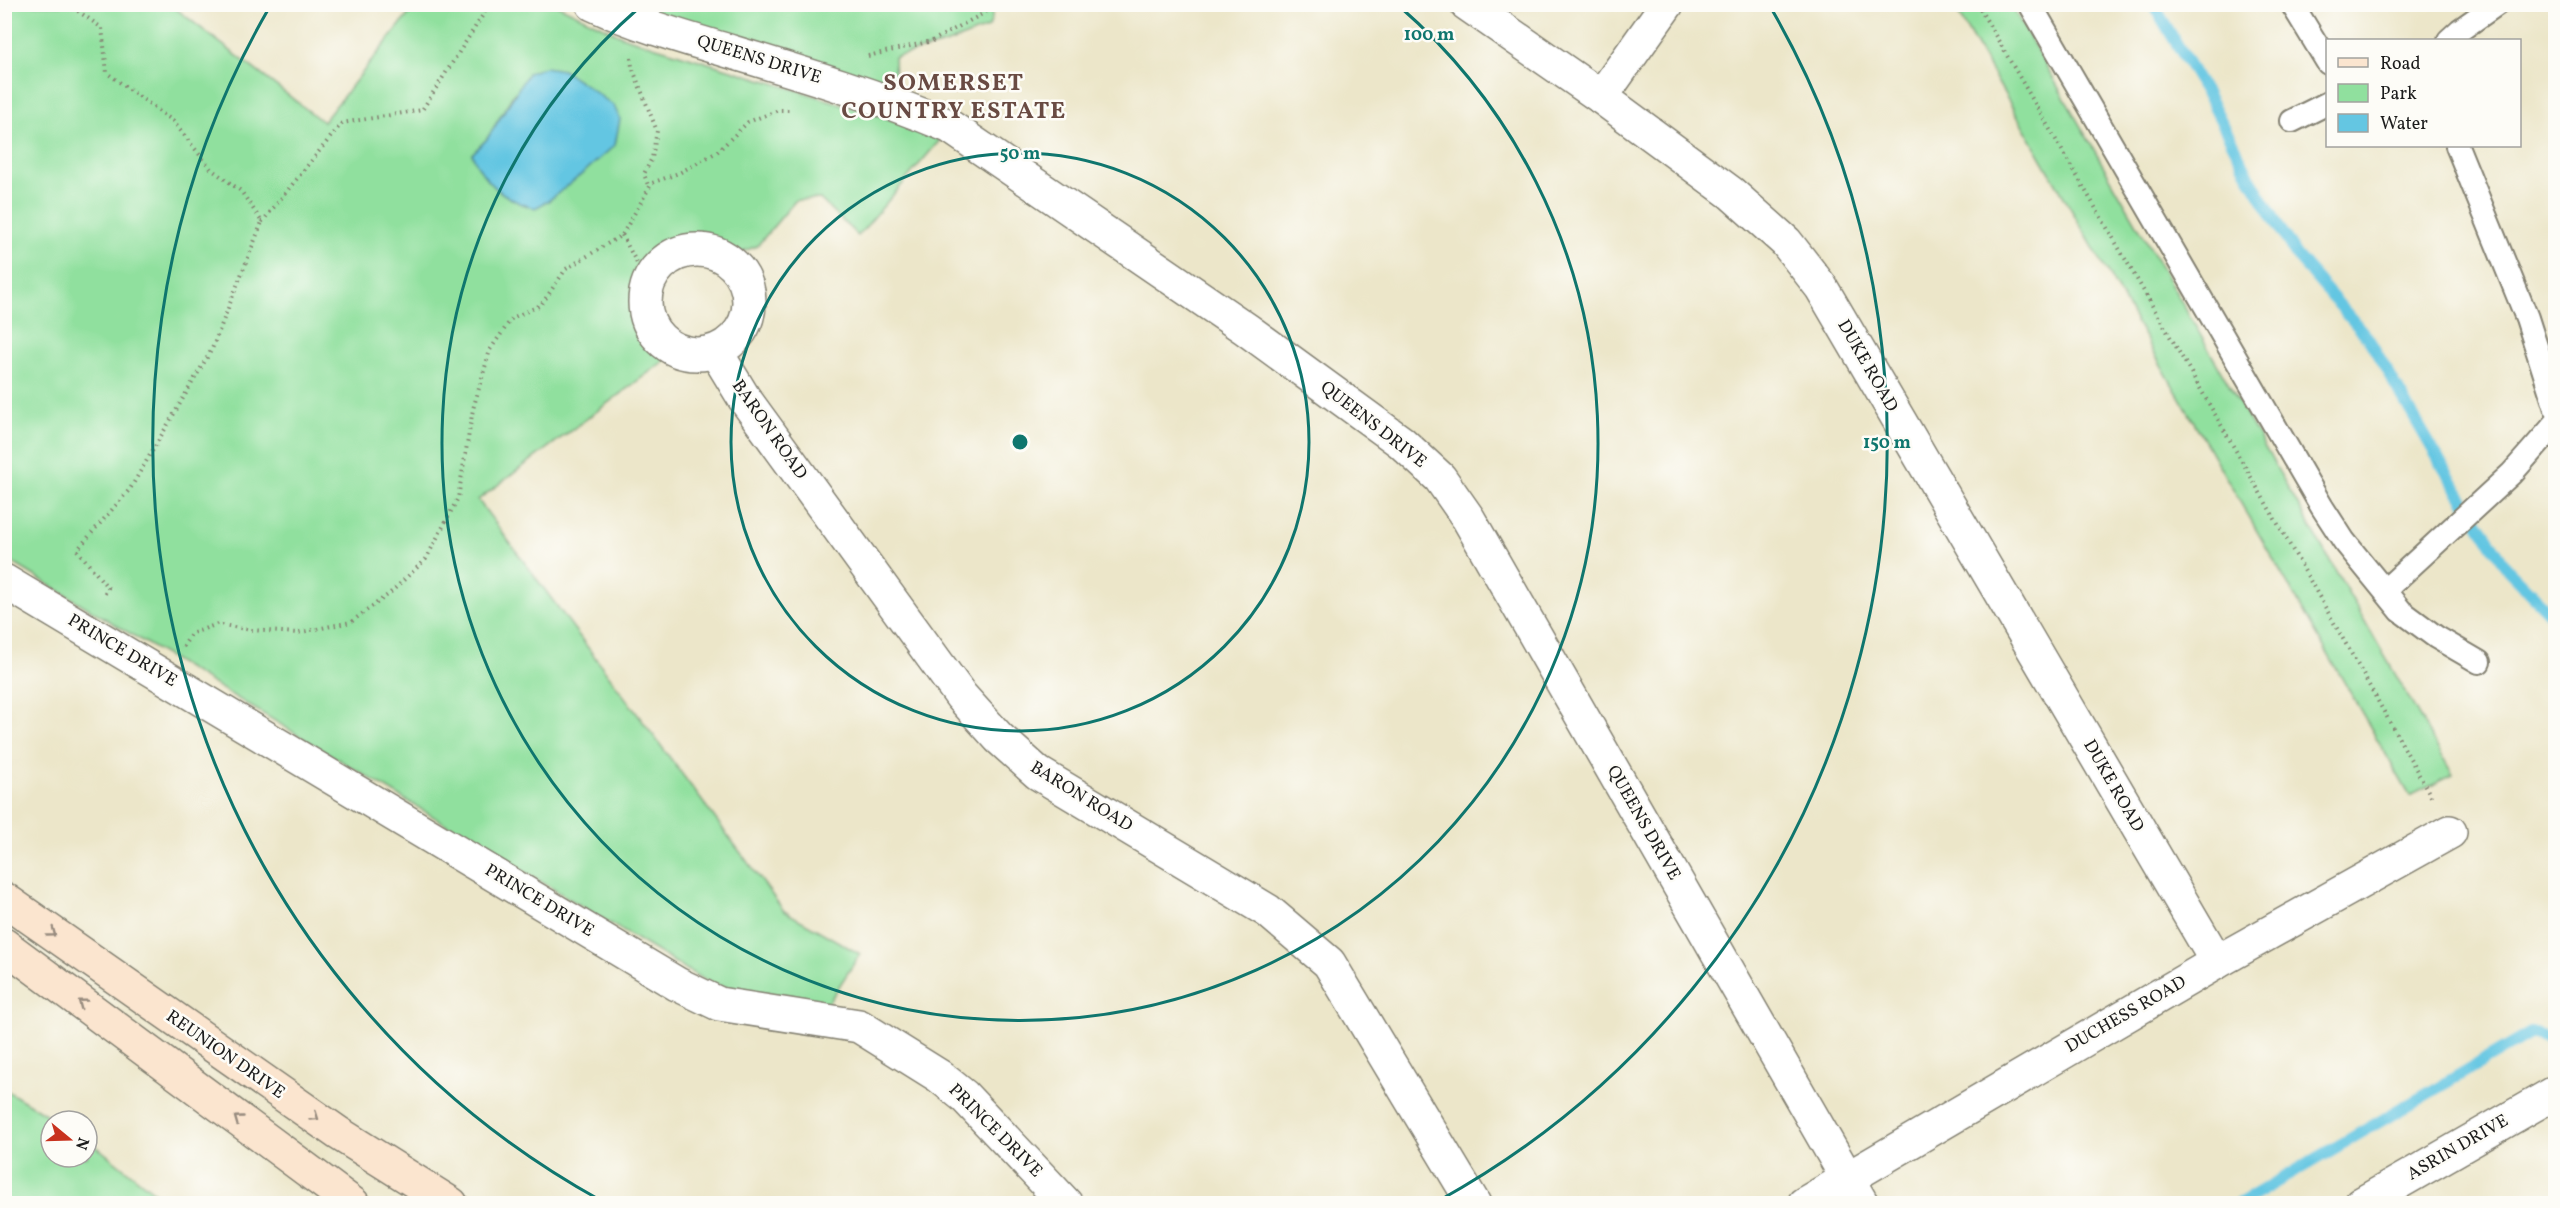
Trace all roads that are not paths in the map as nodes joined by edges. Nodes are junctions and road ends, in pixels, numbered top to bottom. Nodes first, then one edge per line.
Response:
1 (593, 4) edge
2 (1467, 4) edge
3 (1667, 4) edge
4 (2030, 4) edge
5 (2292, 4) edge
6 (2497, 4) edge
7 (2450, 39) edge
8 (2326, 60) edge
9 (1601, 97) junction
10 (2326, 104) edge
11 (2292, 121) dead end
12 (2457, 147) edge
13 (716, 352) junction
14 (2556, 409) edge
15 (2556, 423) edge
16 (4, 581) edge
17 (2385, 590) junction
18 (2479, 662) dead end
19 (2450, 832) road end
20 (4, 899) edge
21 (4, 945) edge
22 (2217, 962) junction
23 (2556, 1092) edge
24 (1855, 1191) edge
25 (353, 1203) edge
26 (451, 1203) edge
27 (1066, 1203) edge
28 (1474, 1203) edge
29 (1804, 1203) edge
30 (2361, 1203) edge

1 - 24 street, QUEENS DRIVE
2 - 9 street, DUKE ROAD
3 - 9 street
4 - 17 lane
5 - 8 lane
6 - 7 lane
9 - 22 street, DUKE ROAD
10 - 11 lane
12 - 14 lane
13 - 13 street
13 - 28 street, BARON ROAD
15 - 17 lane
16 - 27 street, PRINCE DRIVE
17 - 18 lane
19 - 22 street, DUCHESS ROAD
20 -> 26 street, REUNION DRIVE
25 -> 21 street
22 - 24 street, DUCHESS ROAD
23 - 30 street, ASRIN DRIVE
24 - 29 street, DUCHESS ROAD

